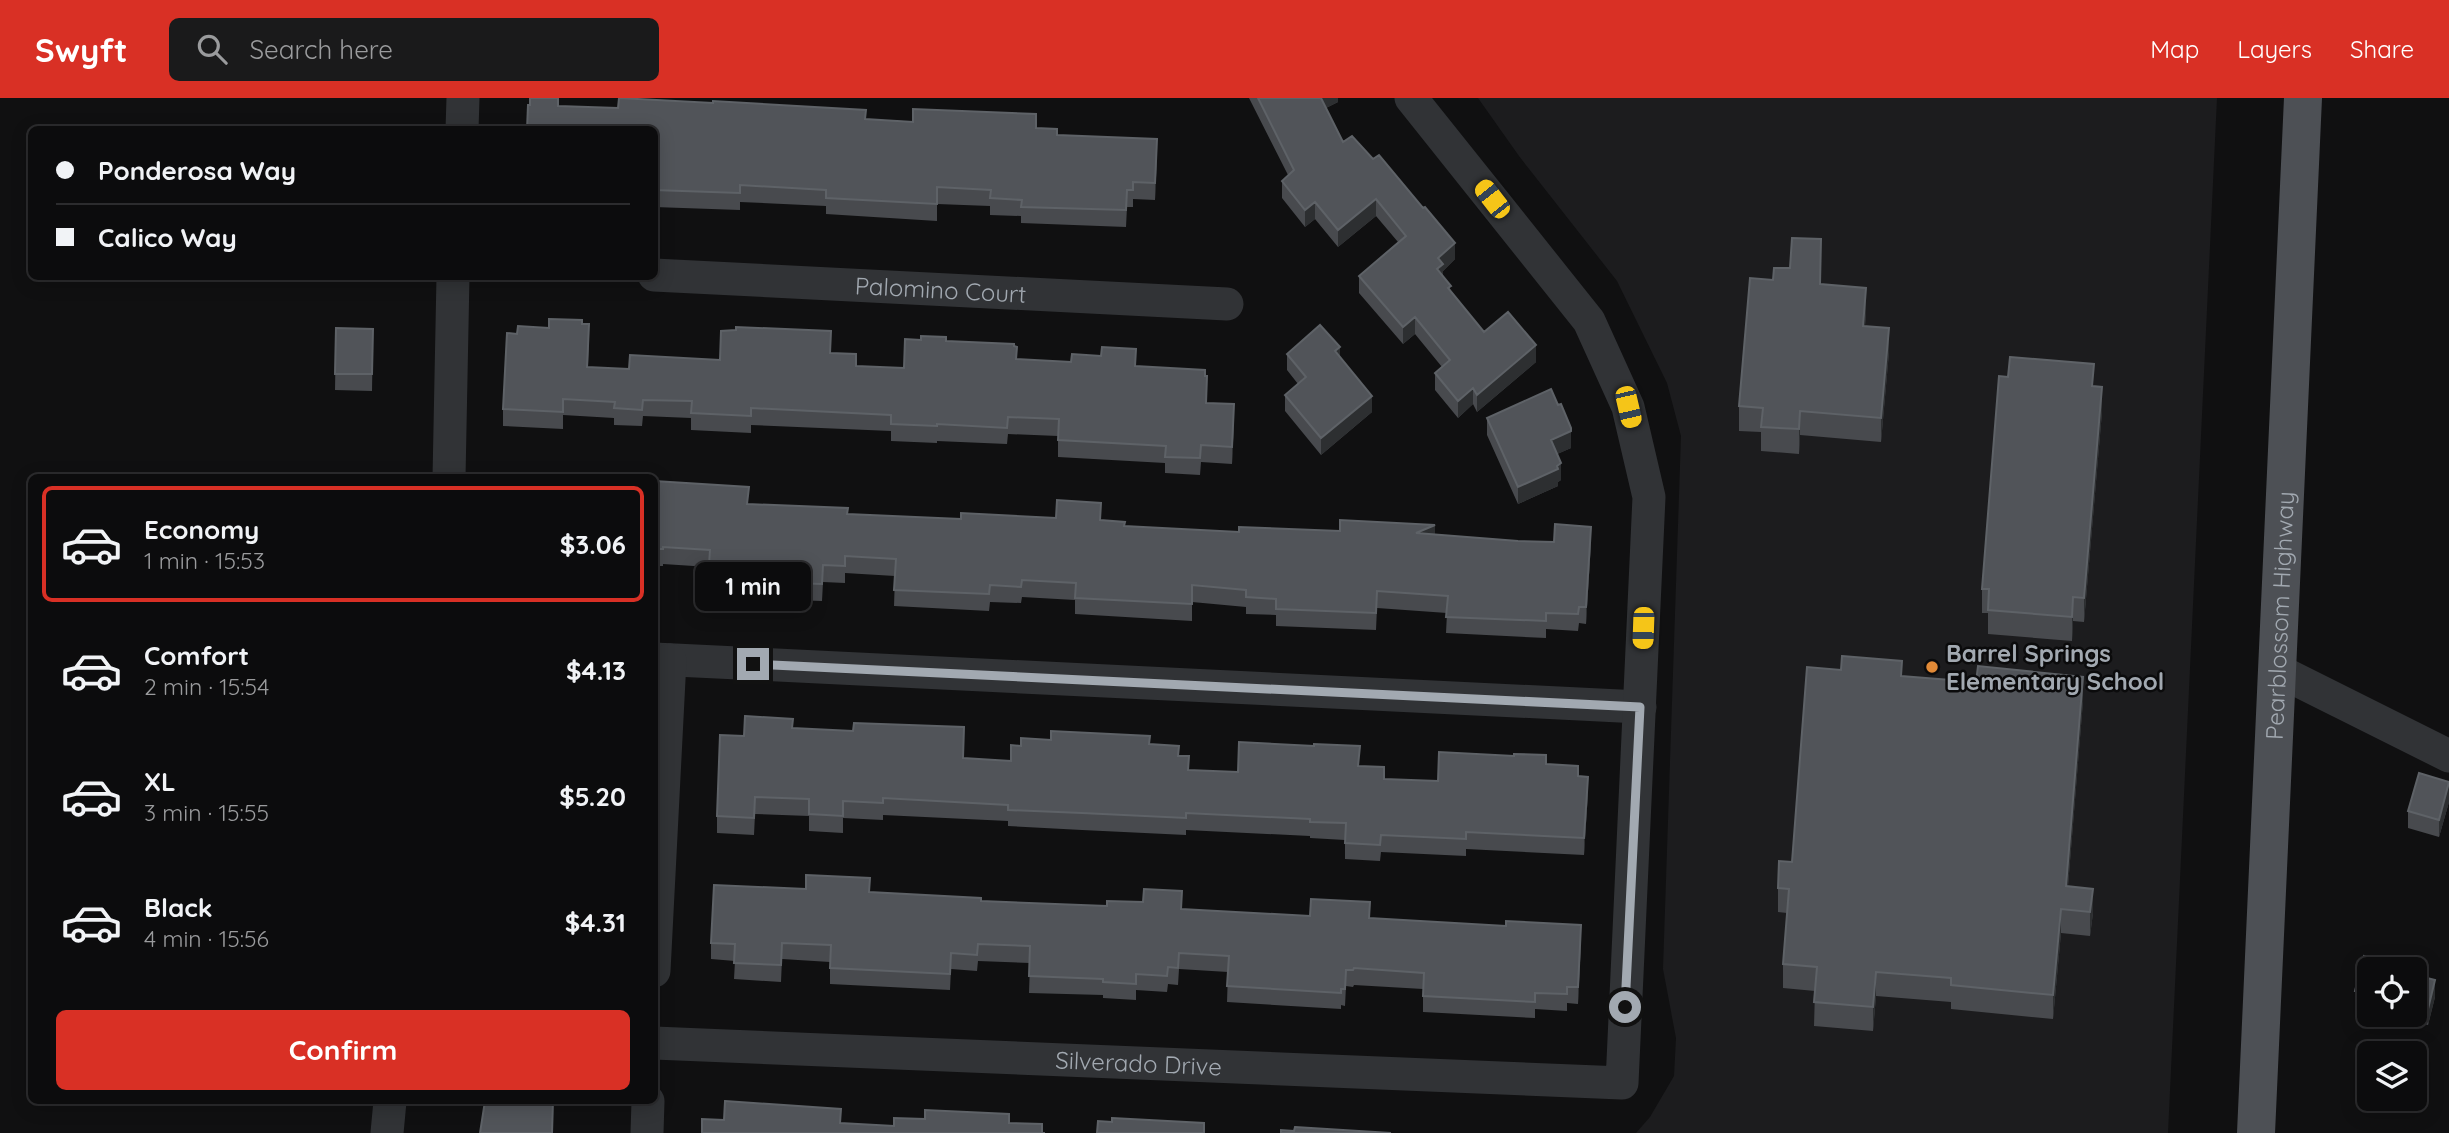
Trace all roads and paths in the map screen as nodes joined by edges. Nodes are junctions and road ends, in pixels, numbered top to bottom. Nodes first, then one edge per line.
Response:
1 (463, 98) edge
2 (1411, 98) edge
3 (2303, 98) edge
4 (461, 126) edge
5 (658, 275) edge
6 (453, 280) edge
7 (1227, 304) dead end
8 (449, 474) edge
9 (662, 660) edge
10 (2277, 670) junction
11 (1640, 707) junction
12 (2449, 756) edge
13 (658, 816) edge
14 (658, 1043) edge
15 (390, 1104) edge
16 (648, 1104) edge
17 (387, 1133) edge
18 (647, 1133) edge
19 (2256, 1133) edge

1 - 4 street
2 - 11 street
3 - 10 main road, Pearblossom Highway
5 - 7 street, Palomino Court
6 - 8 street
9 - 11 street
9 - 13 street
10 - 12 street
10 - 19 main road, Pearblossom Highway
11 - 14 street, Silverado Drive
15 - 17 street
16 - 18 street

